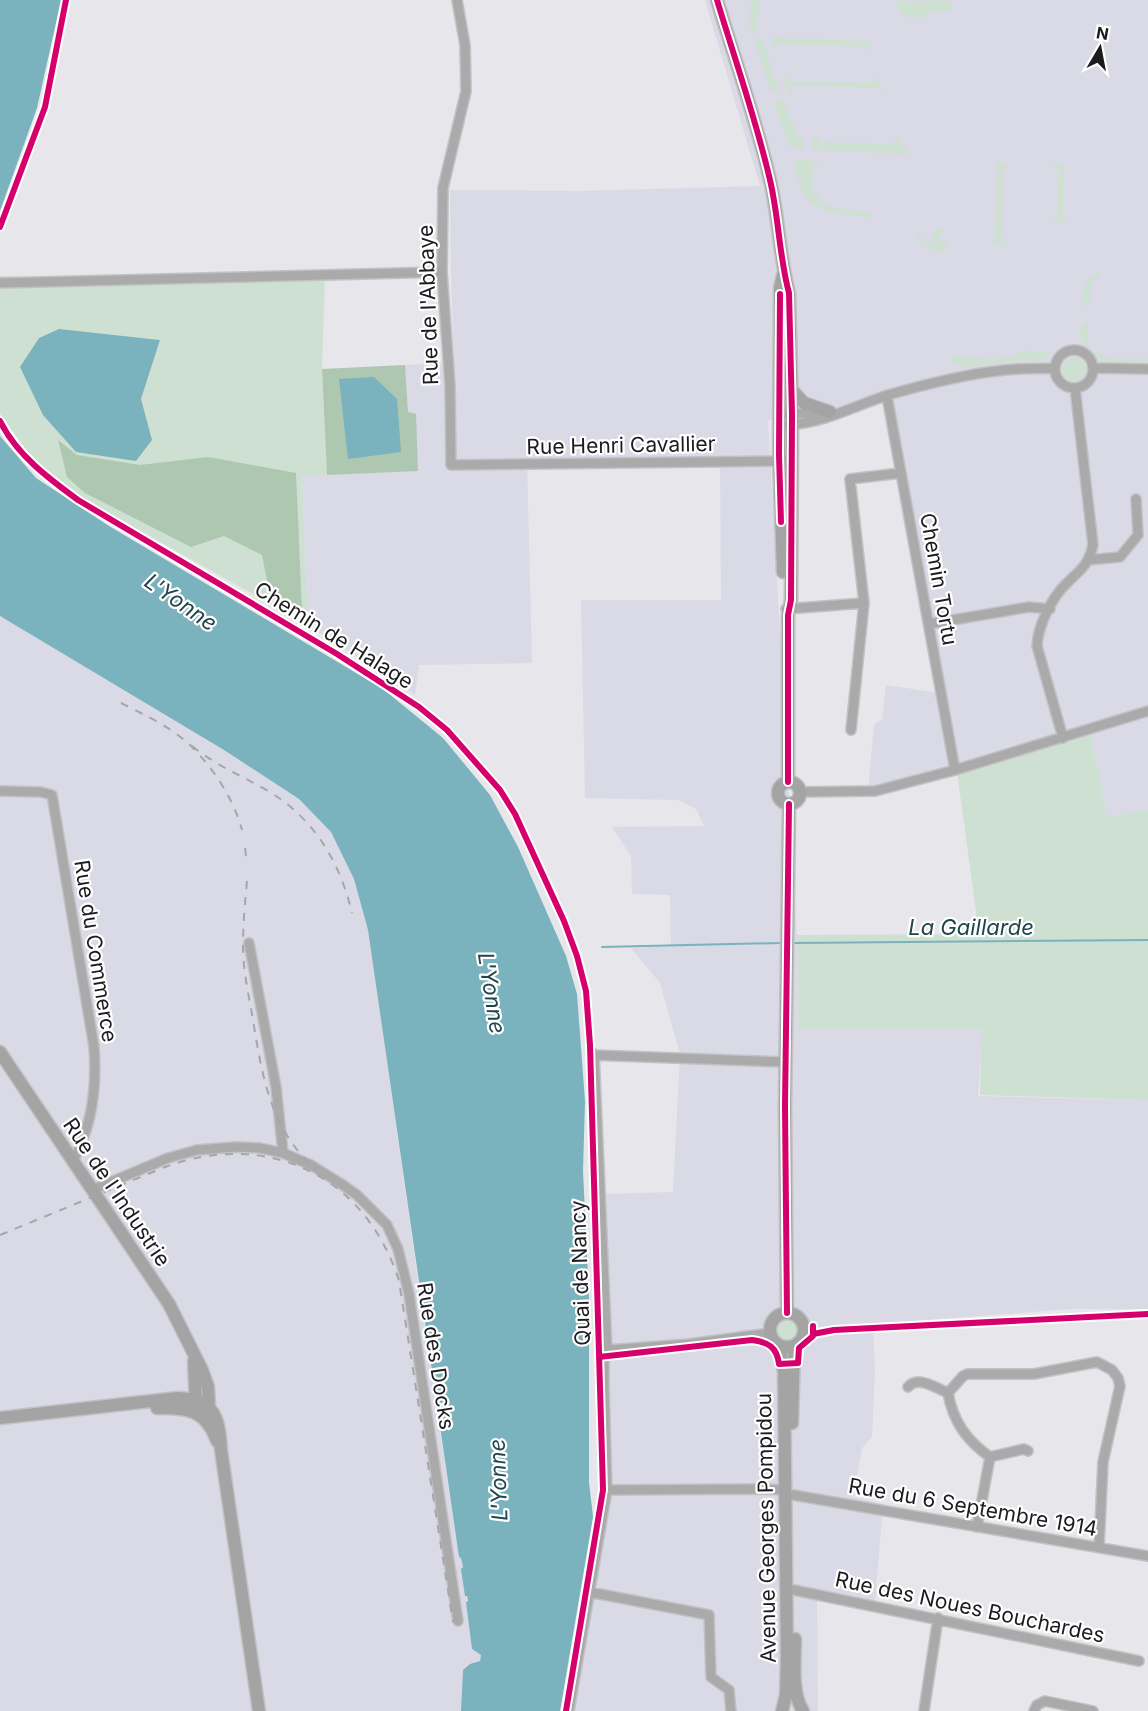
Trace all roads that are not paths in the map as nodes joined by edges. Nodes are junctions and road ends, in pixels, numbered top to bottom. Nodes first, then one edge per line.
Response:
1 (457, 0) edge
2 (717, 0) edge
3 (442, 272) junction
4 (784, 274) junction
5 (0, 283) edge
6 (1055, 368) junction
7 (1093, 368) junction
8 (1148, 369) edge
9 (1075, 388) junction
10 (791, 389) junction
11 (887, 396) junction
12 (830, 412) junction
13 (844, 412) junction
14 (786, 420) junction
15 (786, 462) junction
16 (450, 465) joint
17 (901, 473) junction
18 (1136, 499) dead end
19 (1088, 560) junction
20 (864, 603) junction
21 (1050, 609) junction
22 (788, 611) junction
23 (929, 624) junction
24 (1148, 711) edge
25 (851, 730) dead end
26 (1063, 738) junction
27 (955, 770) junction
28 (788, 782) junction
29 (0, 791) edge
30 (800, 792) junction
31 (789, 804) junction
32 (249, 943) dead end
33 (0, 1052) edge
34 (786, 1062) junction
35 (283, 1153) junction
36 (73, 1161) junction
37 (92, 1190) junction
38 (787, 1313) junction
39 (770, 1334) junction
40 (779, 1345) junction
41 (794, 1346) junction
42 (608, 1350) junction
43 (194, 1357) junction
44 (196, 1379) junction
45 (908, 1387) dead end
46 (948, 1393) junction
47 (178, 1398) junction
48 (203, 1403) junction
49 (85, 1410) junction
50 (0, 1418) edge
51 (1028, 1451) dead end
52 (990, 1457) junction
53 (607, 1490) junction
54 (789, 1493) junction
55 (977, 1527) junction
56 (1099, 1547) junction
57 (1148, 1556) edge
58 (794, 1590) junction
59 (589, 1592) junction
60 (938, 1618) junction
61 (458, 1622) dead end
62 (1139, 1661) dead end
63 (259, 1711) edge
64 (569, 1711) edge
65 (730, 1711) edge
66 (783, 1711) edge
67 (802, 1711) edge
68 (924, 1711) edge
69 (1034, 1711) edge
70 (1093, 1711) edge

1 - 3 street, Rue de l'Abbaye
2 - 4 main road
3 - 5 street
3 - 16 street, Rue de l'Abbaye
4 - 10 main road
4 - 14 main road
6 - 7 street
6 - 9 street
6 - 11 street
7 - 8 street
7 - 9 street
9 - 19 street
10 - 12 main road
10 - 14 main road
11 - 13 street
11 - 17 street, Chemin Tortu
12 - 13 street
12 - 14 street
13 - 14 street
14 - 15 main road
15 - 16 street, Rue Henri Cavallier
15 - 22 main road
17 - 20 street
17 - 23 street, Chemin Tortu
18 - 19 street
19 - 21 street
20 - 22 street
20 - 25 street
21 - 23 street
21 - 26 street
22 - 28 main road
23 - 27 street, Chemin Tortu
24 - 26 street
26 - 27 street
27 - 30 street
28 - 30 main road
28 - 31 main road
29 - 36 street, Rue du Commerce
30 - 31 main road
31 - 34 main road
32 - 35 street
33 - 36 main road, Rue de l'Industrie
34 - 38 main road
34 - 42 street, Quai de Nancy
35 - 37 street, Rue des Docks
35 - 61 street, Rue des Docks
36 - 37 main road, Rue de l'Industrie
37 - 43 main road, Rue de l'Industrie
38 - 39 main road
38 - 41 main road
39 - 40 main road
39 - 42 street
40 - 41 main road
40 - 54 main road, Avenue Georges Pompidou
41 - 54 main road, Avenue Georges Pompidou
42 - 53 street, Quai de Nancy
43 - 44 main road
43 - 48 main road, Rue de l'Industrie
44 - 47 main road
44 - 48 main road
45 - 46 street
46 - 52 street
46 - 56 street
47 - 48 main road
47 - 49 main road
48 - 49 main road
48 - 63 main road
49 - 50 main road
51 - 52 street
52 - 55 street
53 - 54 street, Rue du 6 Septembre 1914
53 - 59 street, Quai de Nancy
54 - 55 street, Rue du 6 Septembre 1914
54 - 58 main road, Avenue Georges Pompidou
54 - 66 main road, Avenue Georges Pompidou
55 - 56 street, Rue du 6 Septembre 1914
56 - 57 street, Rue du 6 Septembre 1914
58 - 60 street, Rue des Noues Bouchardes
58 - 67 main road, Avenue Georges Pompidou
59 - 64 street, Quai de Nancy
59 - 65 street
60 - 62 street, Rue des Noues Bouchardes
60 - 68 street
66 - 67 main road
69 - 70 street

